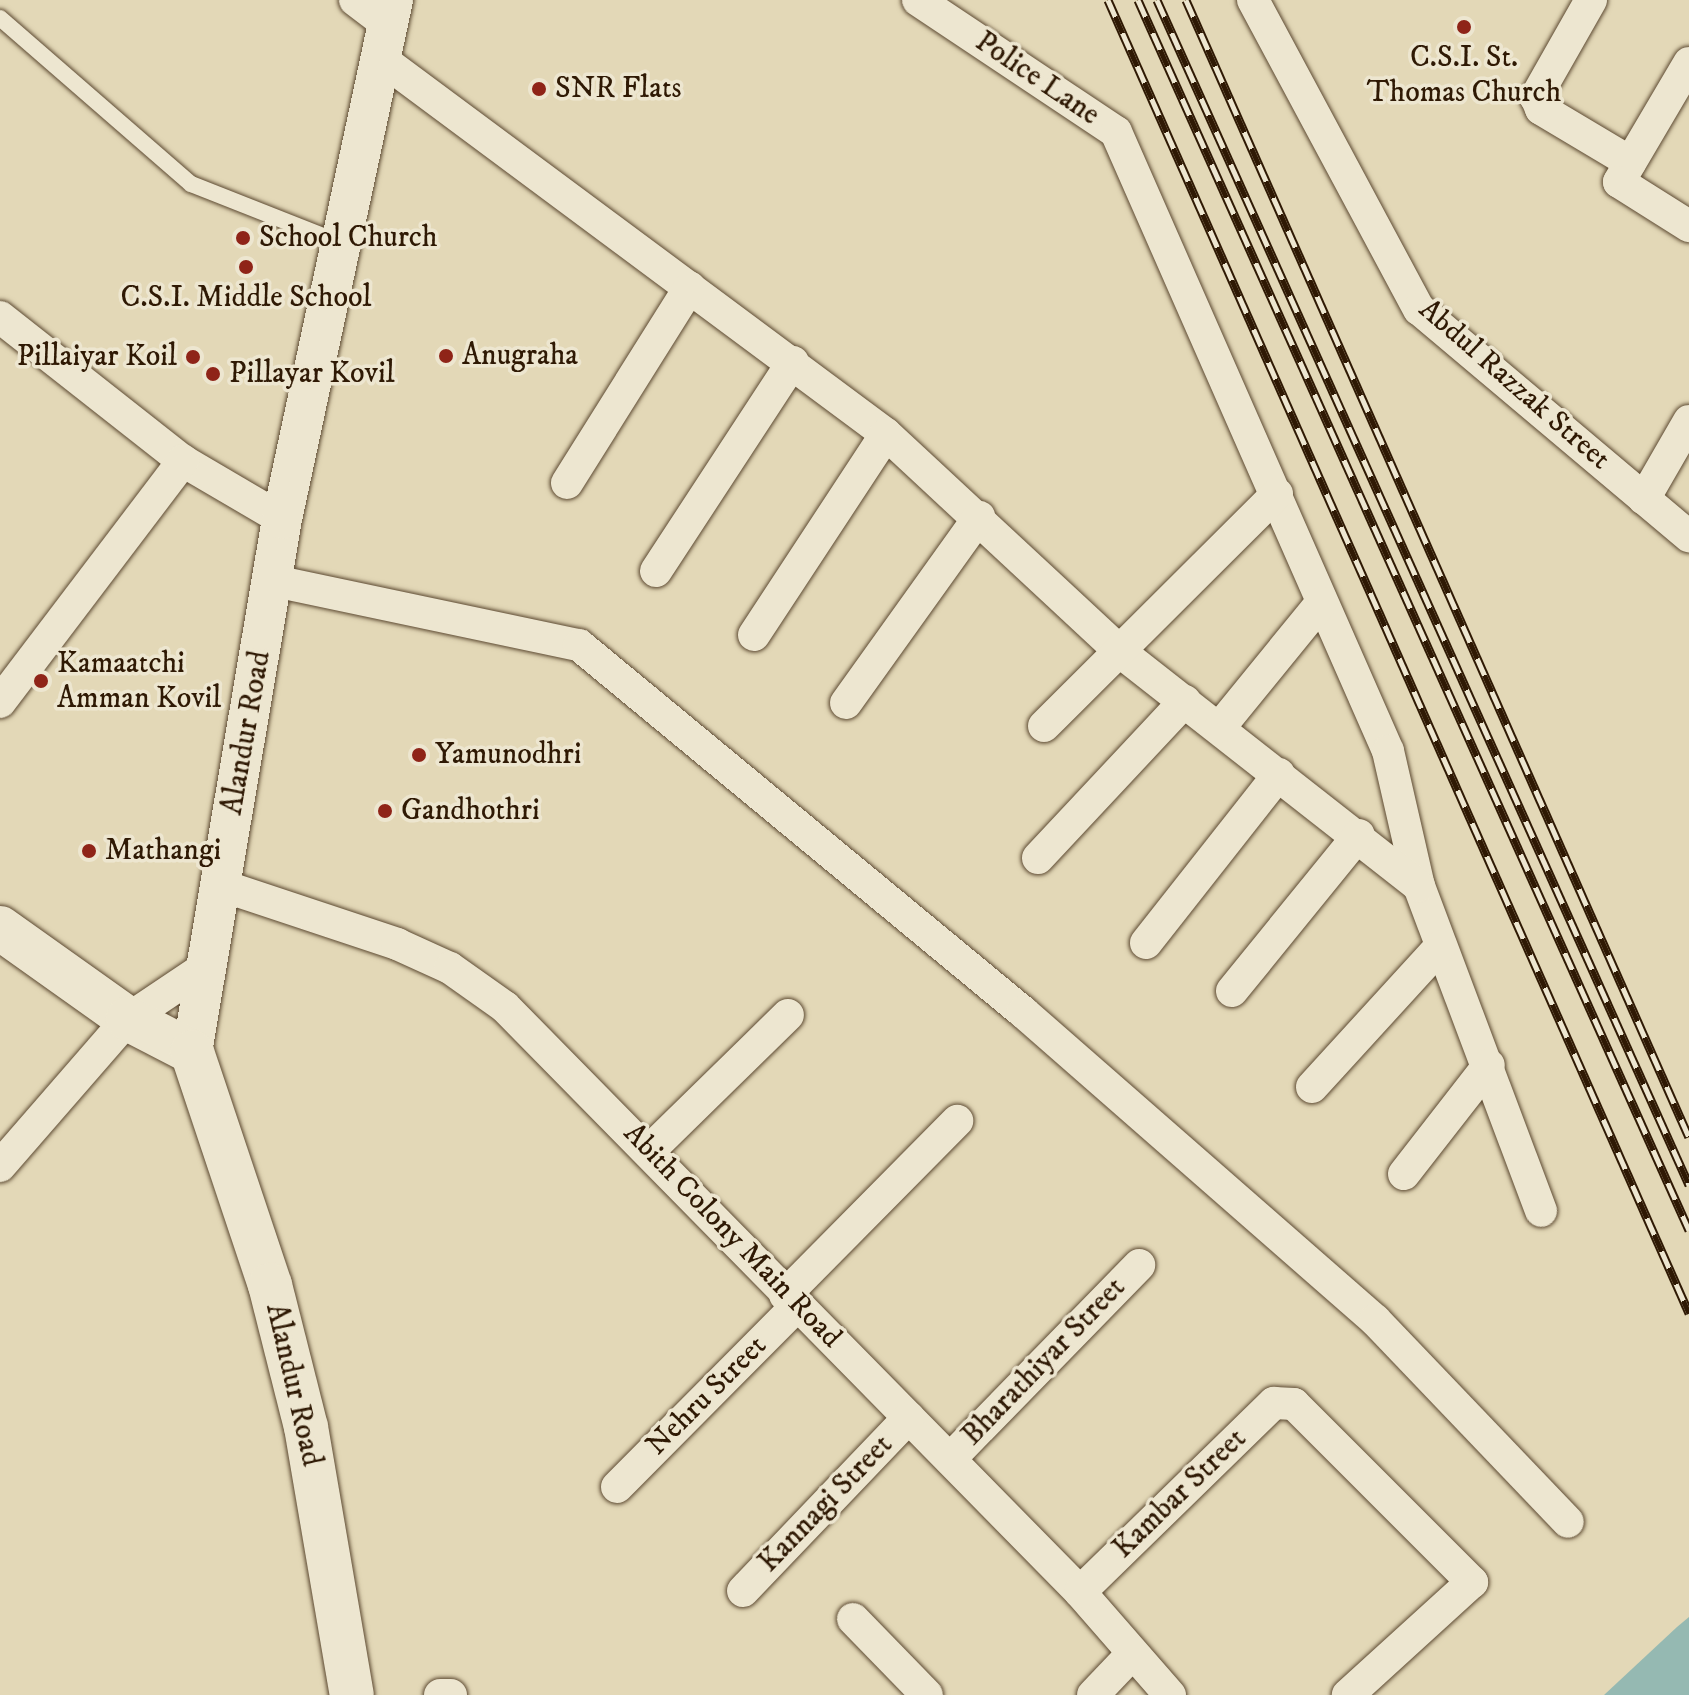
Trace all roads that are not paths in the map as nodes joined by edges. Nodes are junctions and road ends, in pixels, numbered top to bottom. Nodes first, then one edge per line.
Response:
1 (355, 0) edge
2 (918, 0) edge
3 (1253, 0) edge
4 (1591, 0) edge
5 (0, 18) edge
6 (388, 29) edge
7 (1689, 63) edge
8 (1630, 162) junction
9 (1689, 226) edge
10 (346, 245) junction
11 (690, 287) junction
12 (0, 317) edge
13 (793, 362) junction
14 (1689, 421) edge
15 (886, 434) junction
16 (183, 461) junction
17 (567, 483) dead end
18 (1277, 494) junction
19 (1644, 499) junction
20 (979, 517) junction
21 (282, 519) junction
22 (1689, 536) edge
23 (656, 571) dead end
24 (274, 581) junction
25 (1321, 603) junction
26 (754, 635) dead end
27 (1123, 654) junction
28 (1185, 701) junction
29 (0, 702) edge
30 (846, 703) dead end
31 (1044, 726) dead end
32 (1220, 727) junction
33 (1279, 774) junction
34 (1359, 835) junction
35 (1038, 858) dead end
36 (220, 885) junction
37 (1419, 886) junction
38 (0, 928) edge
39 (1146, 943) dead end
40 (1440, 947) junction
41 (201, 970) junction
42 (1232, 991) dead end
43 (788, 1015) dead end
44 (128, 1019) junction
45 (192, 1052) junction
46 (1489, 1065) junction
47 (1312, 1087) dead end
48 (957, 1121) dead end
49 (650, 1150) junction
50 (0, 1166) edge
51 (1404, 1174) dead end
52 (1541, 1211) dead end
53 (1139, 1265) dead end
54 (791, 1300) junction
55 (909, 1417) junction
56 (950, 1459) junction
57 (617, 1487) dead end
58 (1568, 1522) dead end
59 (743, 1591) dead end
60 (1080, 1592) junction
61 (853, 1619) dead end
62 (1132, 1654) junction
63 (352, 1695) edge
64 (440, 1695) edge
65 (451, 1695) edge
66 (927, 1695) edge
67 (1093, 1695) edge
68 (1170, 1695) edge
69 (1348, 1695) edge

1 - 6 street
2 - 18 street, Police Lane
3 - 19 street, Abdul Razzak Street
4 - 8 street
5 - 10 lane
6 - 10 street, Alandur Road
6 - 11 street
7 - 8 street
8 - 9 street
10 - 21 street, Alandur Road
11 - 13 street
11 - 17 street
12 - 16 street
13 - 15 street
13 - 23 street
14 - 19 street
15 - 20 street
15 - 26 street
16 - 21 street
16 - 29 street
18 - 25 street
18 - 27 street
19 - 22 street, Abdul Razzak Street
20 - 27 street
20 - 30 street
21 - 24 street, Alandur Road
24 - 36 street, Alandur Road
24 - 58 street
25 - 32 street
25 - 37 street
27 - 28 street
27 - 31 street
28 - 32 street
28 - 35 street
32 - 33 street
33 - 34 street
33 - 39 street
34 - 37 street
34 - 42 street
36 - 41 street, Alandur Road
36 - 49 street, Abith Colony Main Road
37 - 40 street
38 - 44 main road
40 - 46 street
40 - 47 street
41 - 44 street
41 - 45 street, Alandur Road
43 - 49 street
44 - 45 main road
44 - 50 street
45 - 63 main road, Alandur Road
46 - 51 street
46 - 52 street
48 - 54 street, Nehru Street
49 - 54 street, Abith Colony Main Road
53 - 56 street, Bharathiyar Street
54 - 55 street, Abith Colony Main Road
54 - 57 street, Nehru Street
55 - 56 street, Abith Colony Main Road
55 - 59 street, Kannagi Street
56 - 60 street, Abith Colony Main Road
60 - 62 street, Abith Colony Main Road
60 - 69 street, Kambar Street
61 - 66 street
62 - 67 street
62 - 68 street, Abith Colony Main Road
64 - 65 street

